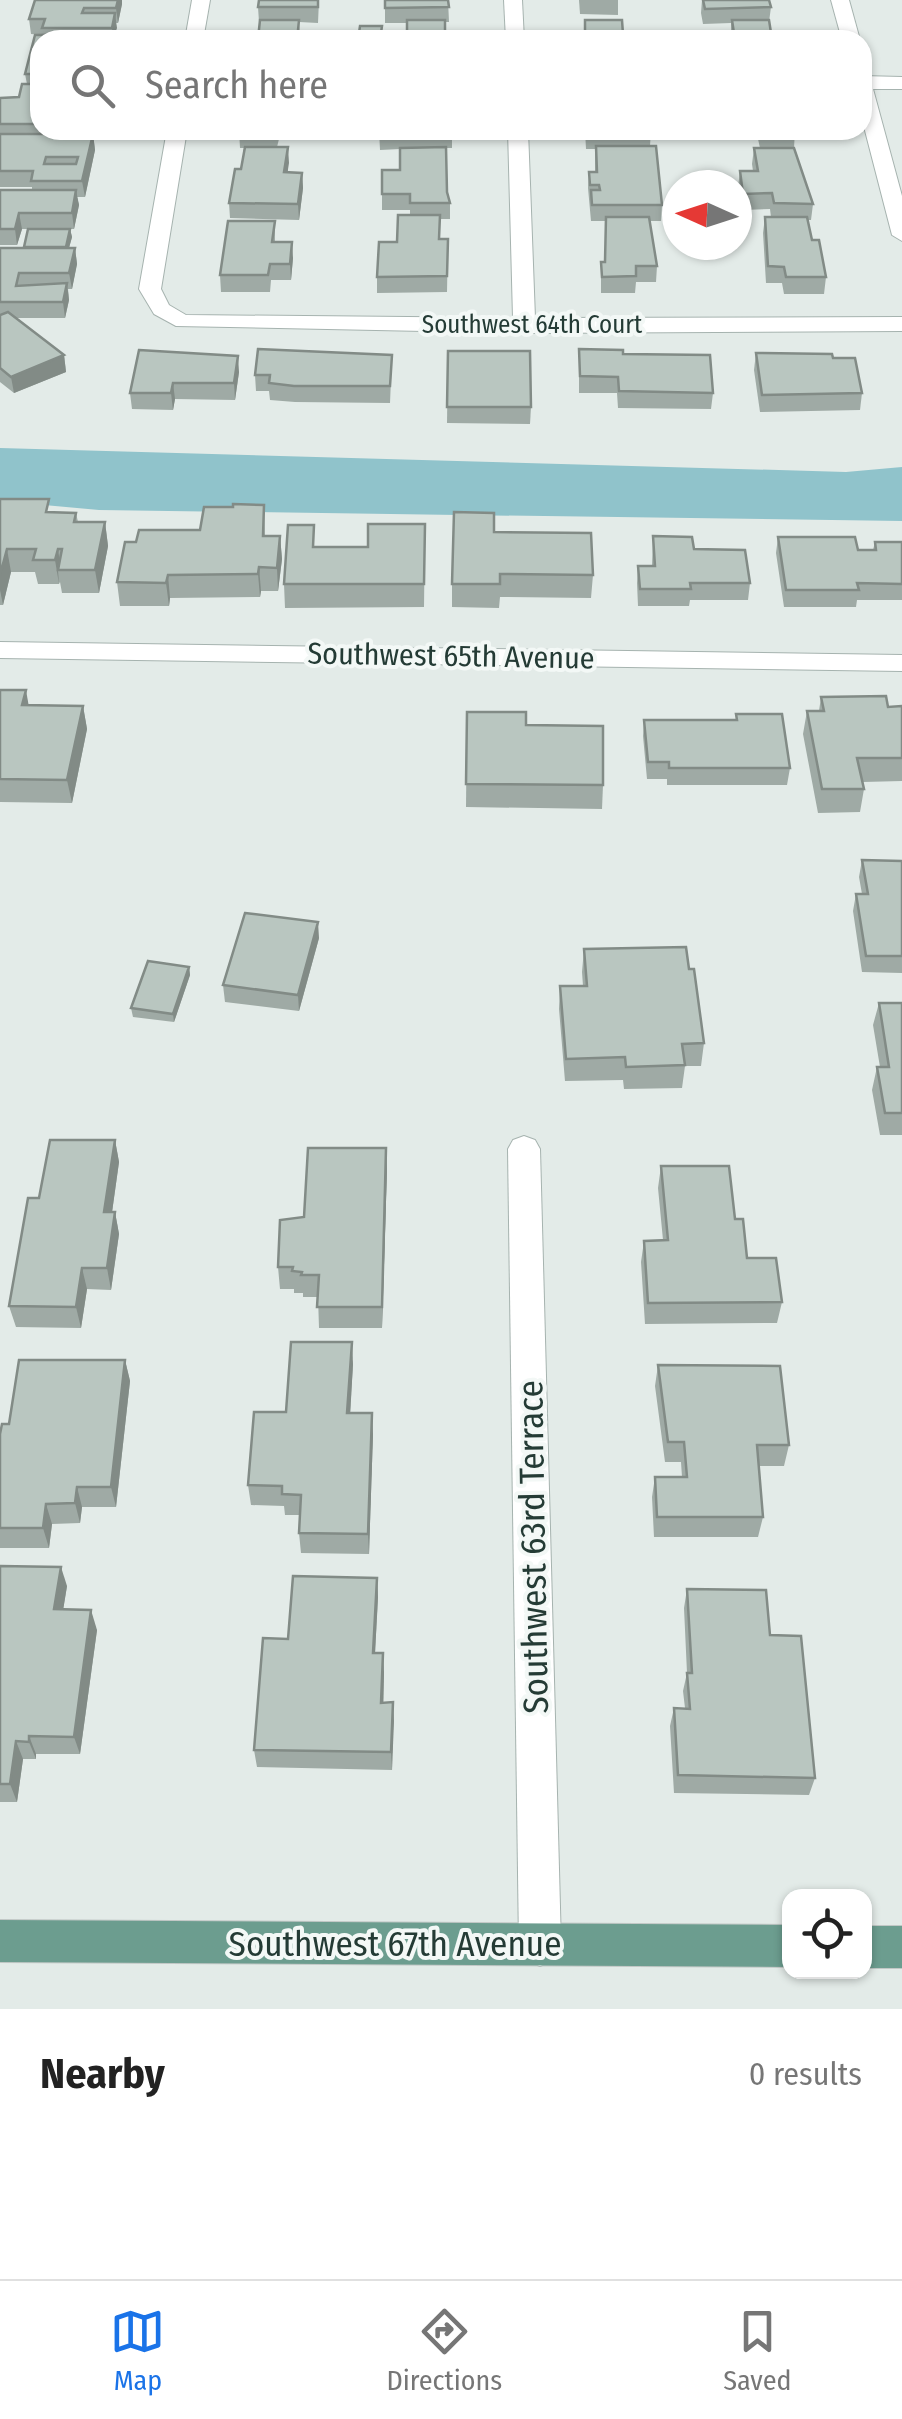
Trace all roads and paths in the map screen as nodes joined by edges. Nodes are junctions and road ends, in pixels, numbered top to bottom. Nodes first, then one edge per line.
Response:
1 (201, 0) edge
2 (513, 0) edge
3 (840, 0) edge
4 (196, 30) edge
5 (514, 30) edge
6 (848, 30) edge
7 (872, 82) edge
8 (902, 82) edge
9 (872, 120) edge
10 (176, 140) edge
11 (518, 140) edge
12 (902, 235) edge
13 (902, 324) edge
14 (524, 326) junction
15 (0, 650) edge
16 (902, 663) edge
17 (524, 1149) dead end
18 (0, 1941) edge
19 (540, 1945) junction
20 (782, 1946) edge
21 (872, 1947) edge
22 (902, 1947) edge

1 - 4 street
2 - 5 street
3 - 6 street
7 - 8 street
9 - 12 street
10 - 14 street, Southwest 64th Court
11 - 14 street
13 - 14 street, Southwest 64th Court
15 - 16 street, Southwest 65th Avenue
17 - 19 street, Southwest 63rd Terrace
18 - 19 main road, Southwest 67th Avenue
19 - 20 main road, Southwest 67th Avenue
21 - 22 main road

